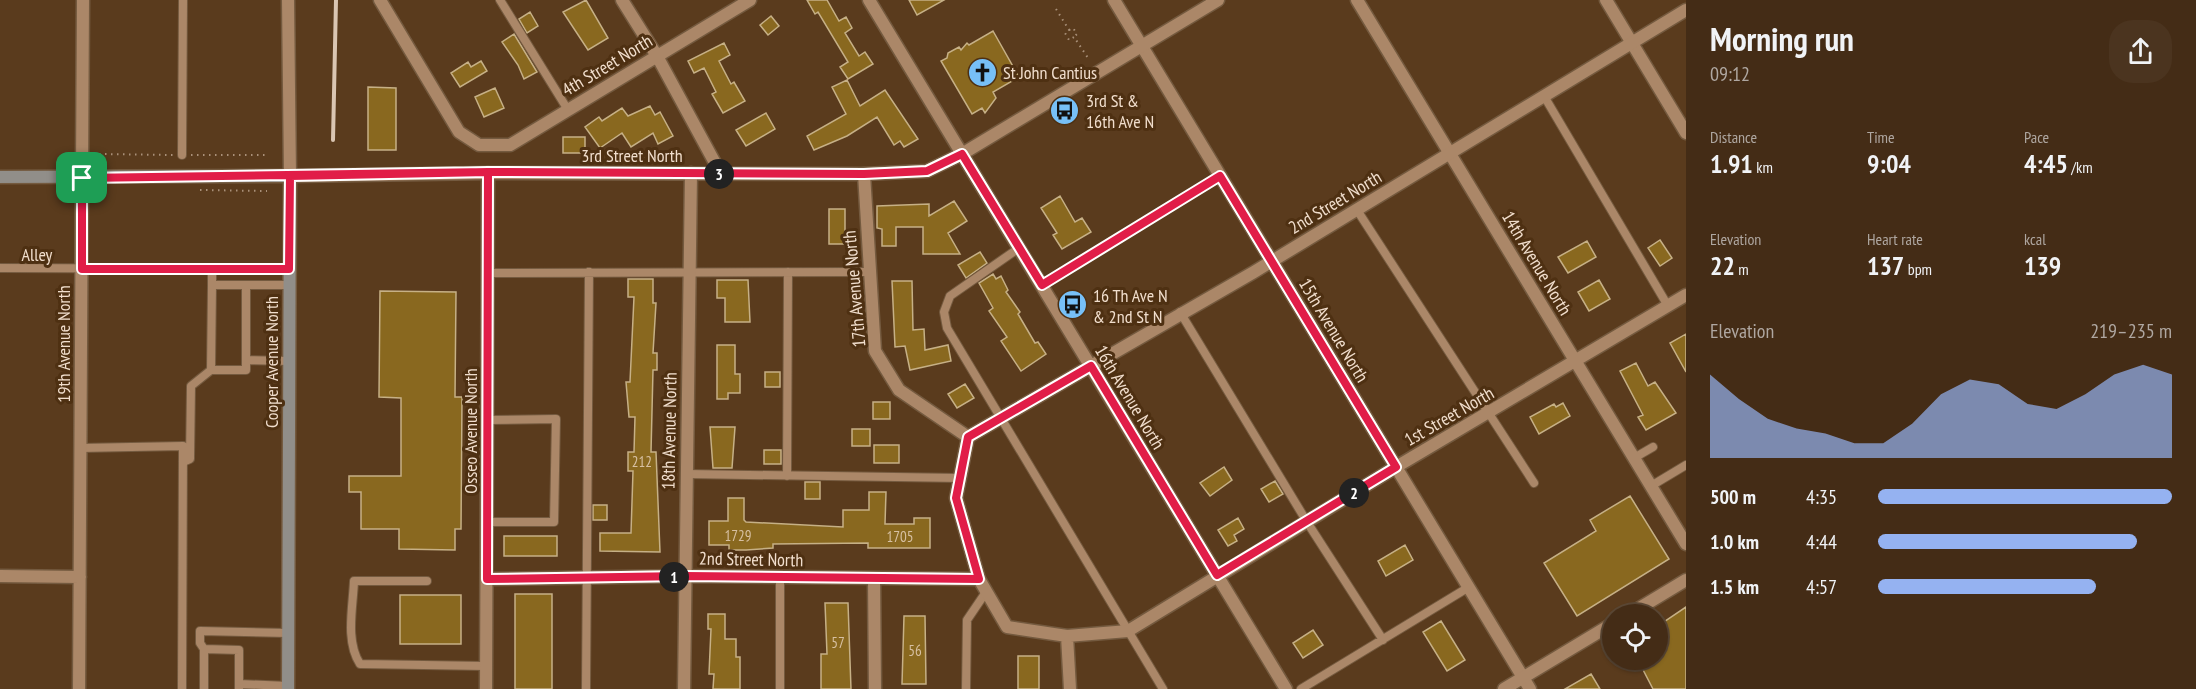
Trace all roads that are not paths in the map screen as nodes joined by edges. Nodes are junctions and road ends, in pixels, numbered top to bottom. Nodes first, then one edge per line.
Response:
1 (83, 0) edge
2 (183, 0) edge
3 (288, 0) edge
4 (380, 0) edge
5 (500, 0) edge
6 (622, 0) edge
7 (869, 0) edge
8 (1114, 0) edge
9 (1218, 0) edge
10 (1357, 0) edge
11 (1606, 0) edge
12 (747, 1) edge
13 (1686, 10) edge
14 (1632, 43) junction
15 (1142, 46) junction
16 (657, 56) junction
17 (1544, 96) junction
18 (567, 110) junction
19 (1686, 133) edge
20 (962, 154) junction
21 (1450, 154) junction
22 (182, 155) dead end
23 (488, 172) junction
24 (691, 173) junction
25 (721, 174) junction
26 (864, 174) junction
27 (290, 176) junction
28 (1220, 176) junction
29 (0, 177) edge
30 (82, 178) junction
31 (1357, 210) junction
32 (1019, 248) junction
33 (1272, 262) junction
34 (0, 268) edge
35 (82, 269) junction
36 (212, 269) junction
37 (289, 269) junction
38 (589, 272) junction
39 (689, 272) junction
40 (788, 272) junction
41 (870, 272) junction
42 (488, 273) junction
43 (212, 285) junction
44 (246, 285) junction
45 (289, 285) junction
46 (1042, 285) junction
47 (1686, 296) edge
48 (1668, 306) junction
49 (1180, 312) junction
50 (246, 360) junction
51 (289, 362) junction
52 (1576, 362) junction
53 (1091, 366) junction
54 (211, 370) junction
55 (1488, 415) junction
56 (488, 420) junction
57 (1001, 420) junction
58 (968, 437) junction
59 (1653, 447) dead end
60 (80, 448) junction
61 (1634, 458) junction
62 (183, 462) junction
63 (1686, 465) edge
64 (1396, 467) junction
65 (686, 474) junction
66 (786, 476) junction
67 (961, 478) junction
68 (1534, 483) dead end
69 (1651, 486) junction
70 (487, 522) junction
71 (1307, 522) junction
72 (1686, 544) edge
73 (1217, 575) junction
74 (0, 576) edge
75 (685, 576) junction
76 (80, 577) junction
77 (586, 578) junction
78 (780, 578) junction
79 (487, 579) junction
80 (874, 579) junction
81 (979, 579) junction
82 (1686, 580) edge
83 (427, 581) dead end
84 (1469, 587) junction
85 (987, 592) junction
86 (1646, 604) edge
87 (1602, 630) edge
88 (1128, 631) junction
89 (288, 633) junction
90 (1067, 636) junction
91 (1383, 640) junction
92 (204, 650) junction
93 (486, 666) junction
94 (1524, 678) junction
95 (239, 686) edge
96 (288, 687) edge
97 (79, 689) edge
98 (182, 689) edge
99 (204, 689) edge
100 (486, 689) edge
101 (586, 689) edge
102 (684, 689) edge
103 (780, 689) edge
104 (875, 689) edge
105 (966, 689) edge
106 (1070, 689) edge
107 (1164, 689) edge
108 (1286, 689) edge
109 (1301, 689) edge
110 (1504, 689) edge
111 (1530, 689) edge

1 - 30 street, 19th Avenue North
2 - 22 lane
3 - 27 street, Cooper Avenue North
4 - 18 street, 4th Street North
5 - 18 lane
6 - 16 street
7 - 20 street, 16th Avenue North
8 - 15 street, 15th Avenue North
9 - 15 street, 3rd Street North
10 - 21 street, 14th Avenue North
11 - 14 street
12 - 16 street, 4th Street North
13 - 14 street, 2nd Street North
14 - 17 street, 2nd Street North
14 - 19 street
15 - 20 street, 3rd Street North
15 - 28 street, 15th Avenue North
16 - 18 street, 4th Street North
16 - 25 street
17 - 21 street, 2nd Street North
17 - 48 lane
20 - 26 street, 3rd Street North
20 - 32 street, 16th Avenue North
21 - 31 street, 2nd Street North
21 - 52 street, 14th Avenue North
23 - 24 street, 3rd Street North
23 - 27 street, 3rd Street North
23 - 42 street, Osseo Avenue North
24 - 25 street, 3rd Street North
24 - 39 street, 18th Avenue North
25 - 26 street, 3rd Street North
26 - 41 street, 17th Avenue North
27 - 30 main road, 3rd Street North
27 - 37 main road, Cooper Avenue North
28 - 33 street, 15th Avenue North
28 - 46 lane
29 - 30 main road, 3rd Street North
30 - 35 street, 19th Avenue North
31 - 33 street, 2nd Street North
31 - 55 lane
32 - 46 street, 16th Avenue North
32 - 57 lane
33 - 49 street, 2nd Street North
33 - 64 street, 15th Avenue North
34 - 35 lane, Alley
35 - 36 lane, Alley
35 - 60 street, 19th Avenue North
36 - 37 lane, Alley
36 - 43 lane
37 - 45 main road, Cooper Avenue North
38 - 39 lane
38 - 42 lane
38 - 77 lane
39 - 40 lane
39 - 65 street, 18th Avenue North
40 - 41 lane
40 - 66 lane
41 - 58 street, 17th Avenue North
42 - 56 street, Osseo Avenue North
43 - 44 lane
43 - 54 lane
44 - 45 lane
44 - 50 lane
45 - 51 main road, Cooper Avenue North
46 - 53 street, 16th Avenue North
47 - 48 street, 1st Street North
48 - 52 street, 1st Street North
49 - 53 street, 2nd Street North
49 - 71 lane
50 - 51 lane
50 - 54 lane
51 - 89 main road, Cooper Avenue North
52 - 55 street, 1st Street North
52 - 61 street, 14th Avenue North
53 - 57 street, 2nd Street North
53 - 73 street, 16th Avenue North
54 - 62 lane
55 - 64 street, 1st Street North
55 - 68 lane
56 - 70 street, Osseo Avenue North
56 - 70 lane
57 - 58 street, 2nd Street North
57 - 88 lane
58 - 67 street
59 - 61 lane
60 - 62 lane
60 - 76 street, 19th Avenue North
61 - 69 street, 14th Avenue North
62 - 98 lane
63 - 69 lane
64 - 71 street, 1st Street North
64 - 84 street, 15th Avenue North
65 - 66 lane
65 - 75 street, 18th Avenue North
66 - 67 lane
67 - 81 street
69 - 72 street, 14th Avenue North
70 - 79 street, Osseo Avenue North
71 - 73 street, 1st Street North
71 - 91 lane
73 - 88 street, 1st Street North
73 - 108 street, 16th Avenue North
74 - 76 street
75 - 77 street, 2nd Street North
75 - 78 street, 2nd Street North
75 - 102 street, 18th Avenue North
76 - 97 street, 19th Avenue North
77 - 79 street, 2nd Street North
77 - 101 lane
78 - 80 street, 2nd Street North
78 - 103 lane
79 - 93 street, Osseo Avenue North
80 - 81 street, 2nd Street North
80 - 104 street
81 - 85 street
82 - 86 street
83 - 93 lane
84 - 91 lane
84 - 94 street, 15th Avenue North
85 - 90 street
85 - 105 lane
87 - 94 street
88 - 90 street, 1st Street North
88 - 107 lane
89 - 92 lane
89 - 96 main road, Cooper Avenue North
90 - 106 street
91 - 109 lane
92 - 95 lane
92 - 99 lane
93 - 100 street, Osseo Avenue North
94 - 110 street
94 - 111 street, 15th Avenue North
95 - 96 lane

